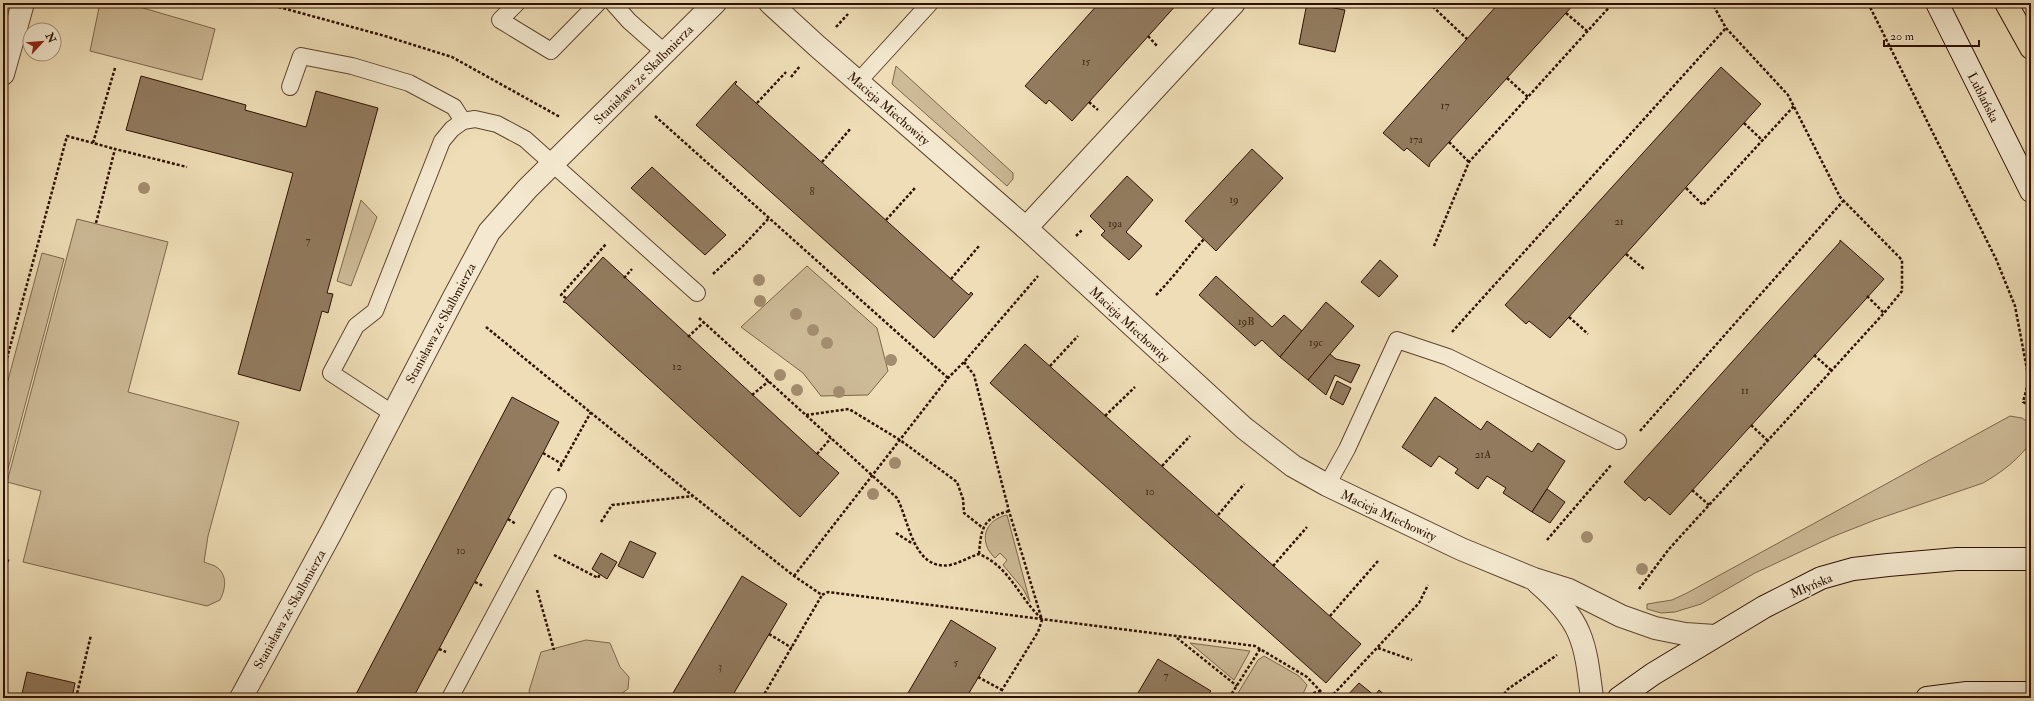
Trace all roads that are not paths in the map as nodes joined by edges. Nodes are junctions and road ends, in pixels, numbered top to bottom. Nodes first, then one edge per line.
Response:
1 (23, 3) edge
2 (517, 3) edge
3 (598, 3) edge
4 (613, 3) edge
5 (715, 3) edge
6 (770, 3) edge
7 (930, 3) edge
8 (1234, 3) edge
9 (1937, 3) edge
10 (2006, 3) edge
11 (2031, 48) edge
12 (664, 52) junction
13 (3, 74) edge
14 (858, 82) junction
15 (290, 88) dead end
16 (463, 121) junction
17 (553, 163) junction
18 (2031, 191) edge
19 (1026, 228) junction
20 (697, 293) road end
21 (392, 413) junction
22 (1618, 441) dead end
23 (1327, 485) junction
24 (558, 496) dead end
25 (2031, 559) edge
26 (1534, 579) junction
27 (1715, 636) junction
28 (2031, 693) edge
29 (241, 698) edge
30 (450, 698) edge
31 (1592, 698) edge
32 (1619, 698) edge
33 (1927, 698) edge

1 - 13 street
2 - 3 lane
4 - 12 lane
5 - 12 street, Stanisława ze Skalbmierza
6 - 14 street, Macieja Miechowity
7 - 14 lane
8 - 19 street
9 - 18 street, Lublańska
10 - 11 main road
12 - 17 street, Stanisława ze Skalbmierza
14 - 19 street, Macieja Miechowity
15 - 16 lane
16 - 17 lane
16 - 21 lane
17 - 20 lane
17 - 21 street, Stanisława ze Skalbmierza
19 - 23 street, Macieja Miechowity
21 - 29 street, Stanisława ze Skalbmierza
22 - 23 lane
23 - 26 street, Macieja Miechowity
24 - 30 lane
25 - 27 street, Młyńska
26 - 27 street, Macieja Miechowity
26 - 31 street, Macieja Miechowity
27 - 32 street, Młyńska
28 - 33 street

